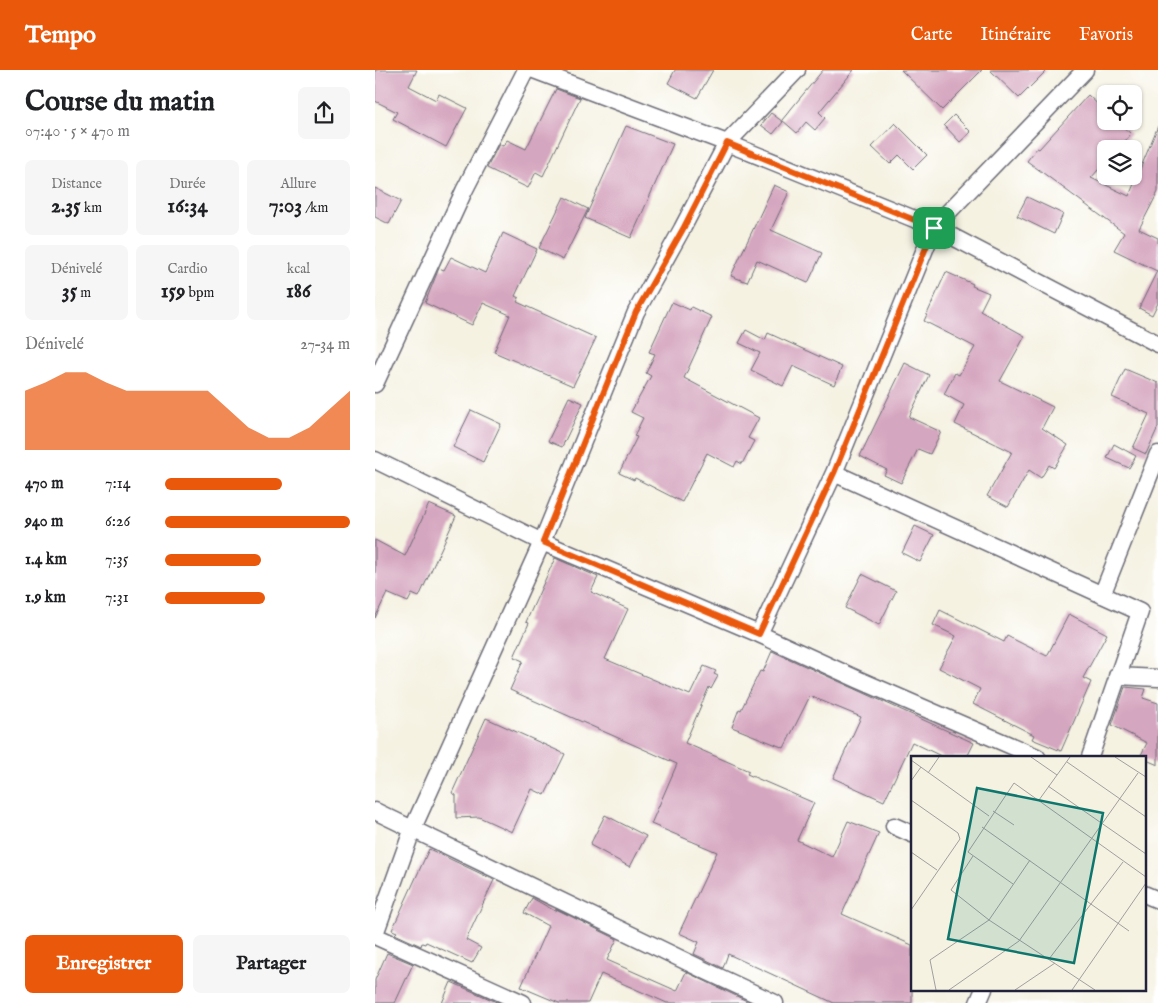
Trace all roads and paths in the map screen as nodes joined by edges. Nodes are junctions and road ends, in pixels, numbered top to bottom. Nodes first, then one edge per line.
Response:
1 (526, 70) edge
2 (534, 70) edge
3 (797, 70) edge
4 (1085, 70) edge
5 (727, 143) junction
6 (934, 228) junction
7 (1158, 344) edge
8 (375, 384) edge
9 (1158, 454) edge
10 (375, 460) edge
11 (834, 473) junction
12 (543, 542) junction
13 (1102, 594) junction
14 (759, 634) junction
15 (1117, 676) junction
16 (1158, 678) edge
17 (1035, 756) edge
18 (1090, 756) edge
19 (375, 811) edge
20 (894, 826) dead end
21 (413, 828) junction
22 (911, 834) edge
23 (1145, 894) edge
24 (1158, 900) edge
25 (375, 935) edge
26 (984, 990) edge
27 (523, 1003) edge
28 (775, 1003) edge
29 (978, 1003) edge

1 - 8 street
2 - 5 street
3 - 5 street
4 - 6 street
5 - 6 street
5 - 12 street
6 - 7 street
6 - 11 street
9 - 13 street
10 - 12 street
11 - 13 street
11 - 14 street
12 - 14 street
12 - 21 street
13 - 15 street
14 - 17 street
15 - 16 street
15 - 18 street
19 - 21 street
20 - 22 street
21 - 25 street
21 - 28 street
23 - 24 street
25 - 27 street
26 - 29 street

